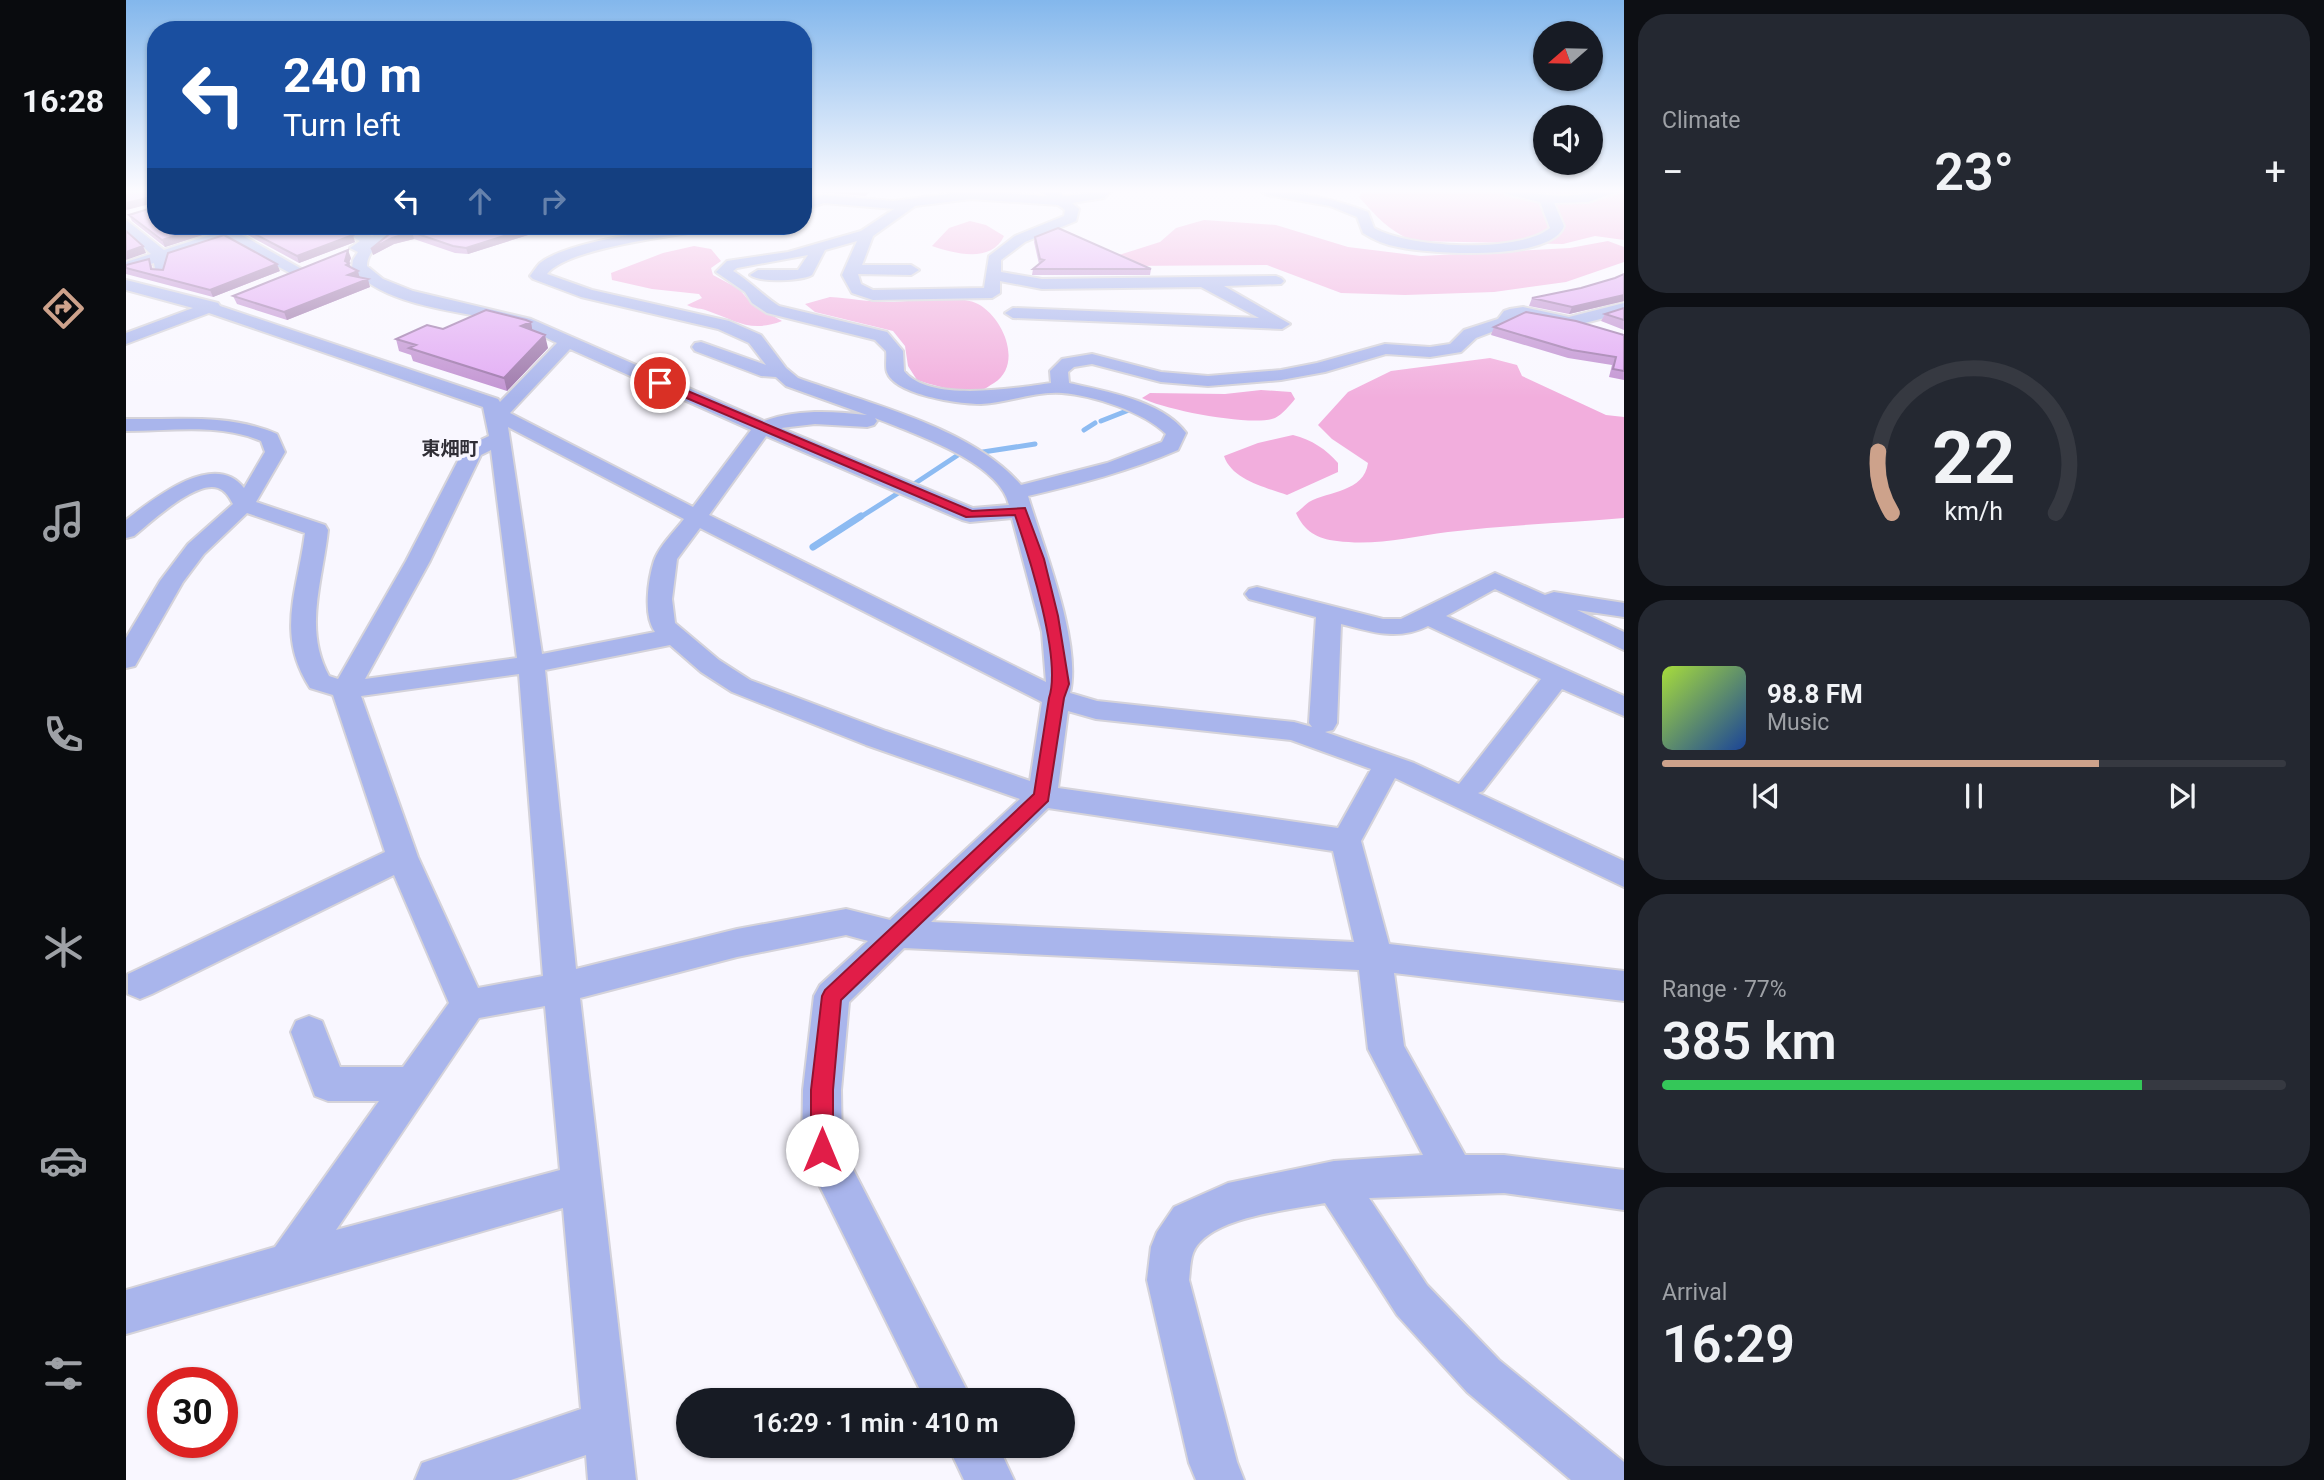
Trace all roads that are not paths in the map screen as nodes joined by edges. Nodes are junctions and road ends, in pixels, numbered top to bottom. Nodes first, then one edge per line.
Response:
1 (149, 260) edge
2 (162, 260) edge
3 (277, 260) edge
4 (360, 260) edge
5 (558, 260) edge
6 (755, 260) edge
7 (856, 260) edge
8 (994, 260) edge
9 (126, 267) edge
10 (852, 269) junction
11 (911, 270) dead end
12 (297, 271) edge
13 (993, 275) junction
14 (1276, 281) dead end
15 (1206, 283) junction
16 (1042, 284) junction
17 (126, 285) edge
18 (160, 294) junction
19 (221, 302) junction
20 (1620, 311) edge
21 (1013, 313) dead end
22 (1045, 315) junction
23 (1191, 320) dead end
24 (1574, 321) junction
25 (1600, 331) edge
26 (126, 339) edge
27 (568, 342) junction
28 (701, 347) dead end
29 (779, 372) junction
30 (1060, 387) junction
31 (500, 420) junction
32 (126, 425) edge
33 (763, 428) junction
34 (928, 433) junction
35 (1018, 501) junction
36 (244, 505) junction
37 (701, 513) junction
38 (126, 531) edge
39 (1521, 593) junction
40 (1256, 594) dead end
41 (1624, 610) edge
42 (1329, 613) junction
43 (1427, 616) junction
44 (676, 636) junction
45 (1624, 642) edge
46 (126, 660) edge
47 (531, 664) junction
48 (1558, 676) junction
49 (345, 690) junction
50 (1059, 691) junction
51 (1624, 707) edge
52 (1323, 723) junction
53 (1387, 765) junction
54 (1474, 783) junction
55 (1042, 796) junction
56 (1346, 841) junction
57 (1624, 856) edge
58 (402, 857) junction
59 (1624, 875) edge
60 (894, 934) junction
61 (1375, 957) junction
62 (141, 984) dead end
63 (1624, 986) edge
64 (561, 988) junction
65 (468, 1005) junction
66 (309, 1032) dead end
67 (411, 1084) junction
68 (1454, 1174) junction
69 (1334, 1181) junction
70 (583, 1183) junction
71 (1624, 1189) edge
72 (288, 1264) junction
73 (126, 1312) edge
74 (943, 1388) edge
75 (607, 1424) junction
76 (978, 1458) edge
77 (439, 1480) edge
78 (612, 1480) edge
79 (990, 1480) edge
80 (1220, 1480) edge
81 (1608, 1480) edge

1 - 9 street
2 - 18 street
3 - 12 street
4 - 27 street
5 - 29 street
6 - 30 street
7 - 10 street
8 - 13 street
10 - 11 street
10 - 13 street
13 - 16 street
14 - 15 street
15 - 16 street
15 - 22 street
16 - 22 street
16 - 23 street
17 - 18 street
18 - 19 street
19 - 26 street
19 - 31 street
20 - 24 street
21 - 22 street
24 - 25 street
24 - 30 street
27 - 31 street
27 - 33 street
28 - 29 street
29 - 34 street
30 - 35 street
31 - 37 street
31 - 47 street
31 - 49 street
32 - 36 street
33 - 34 street
33 - 35 street
33 - 37 street
34 - 35 street
35 - 50 street
36 - 38 street
36 - 46 street
36 - 49 street
37 - 44 street
37 - 50 street
39 - 41 street
39 - 43 street
39 - 45 street
40 - 42 street
42 - 43 street
42 - 52 street
43 - 48 street
44 - 47 street
44 - 55 street
47 - 49 street
47 - 64 street
48 - 51 street
48 - 54 street
49 - 58 street
50 - 52 street
50 - 53 street
50 - 55 street
52 - 54 street
53 - 56 street
53 - 59 street
54 - 57 street
55 - 56 street
55 - 60 street
56 - 61 street
58 - 62 street
58 - 65 street
60 - 61 street
60 - 64 street
60 - 74 street
61 - 63 street
61 - 68 street
64 - 65 street
64 - 70 street
65 - 67 street
66 - 67 street
67 - 72 street
68 - 69 street
68 - 71 street
69 - 80 street
69 - 81 street
70 - 72 street
70 - 75 street
72 - 73 street
75 - 77 street
75 - 78 street
76 - 79 street

